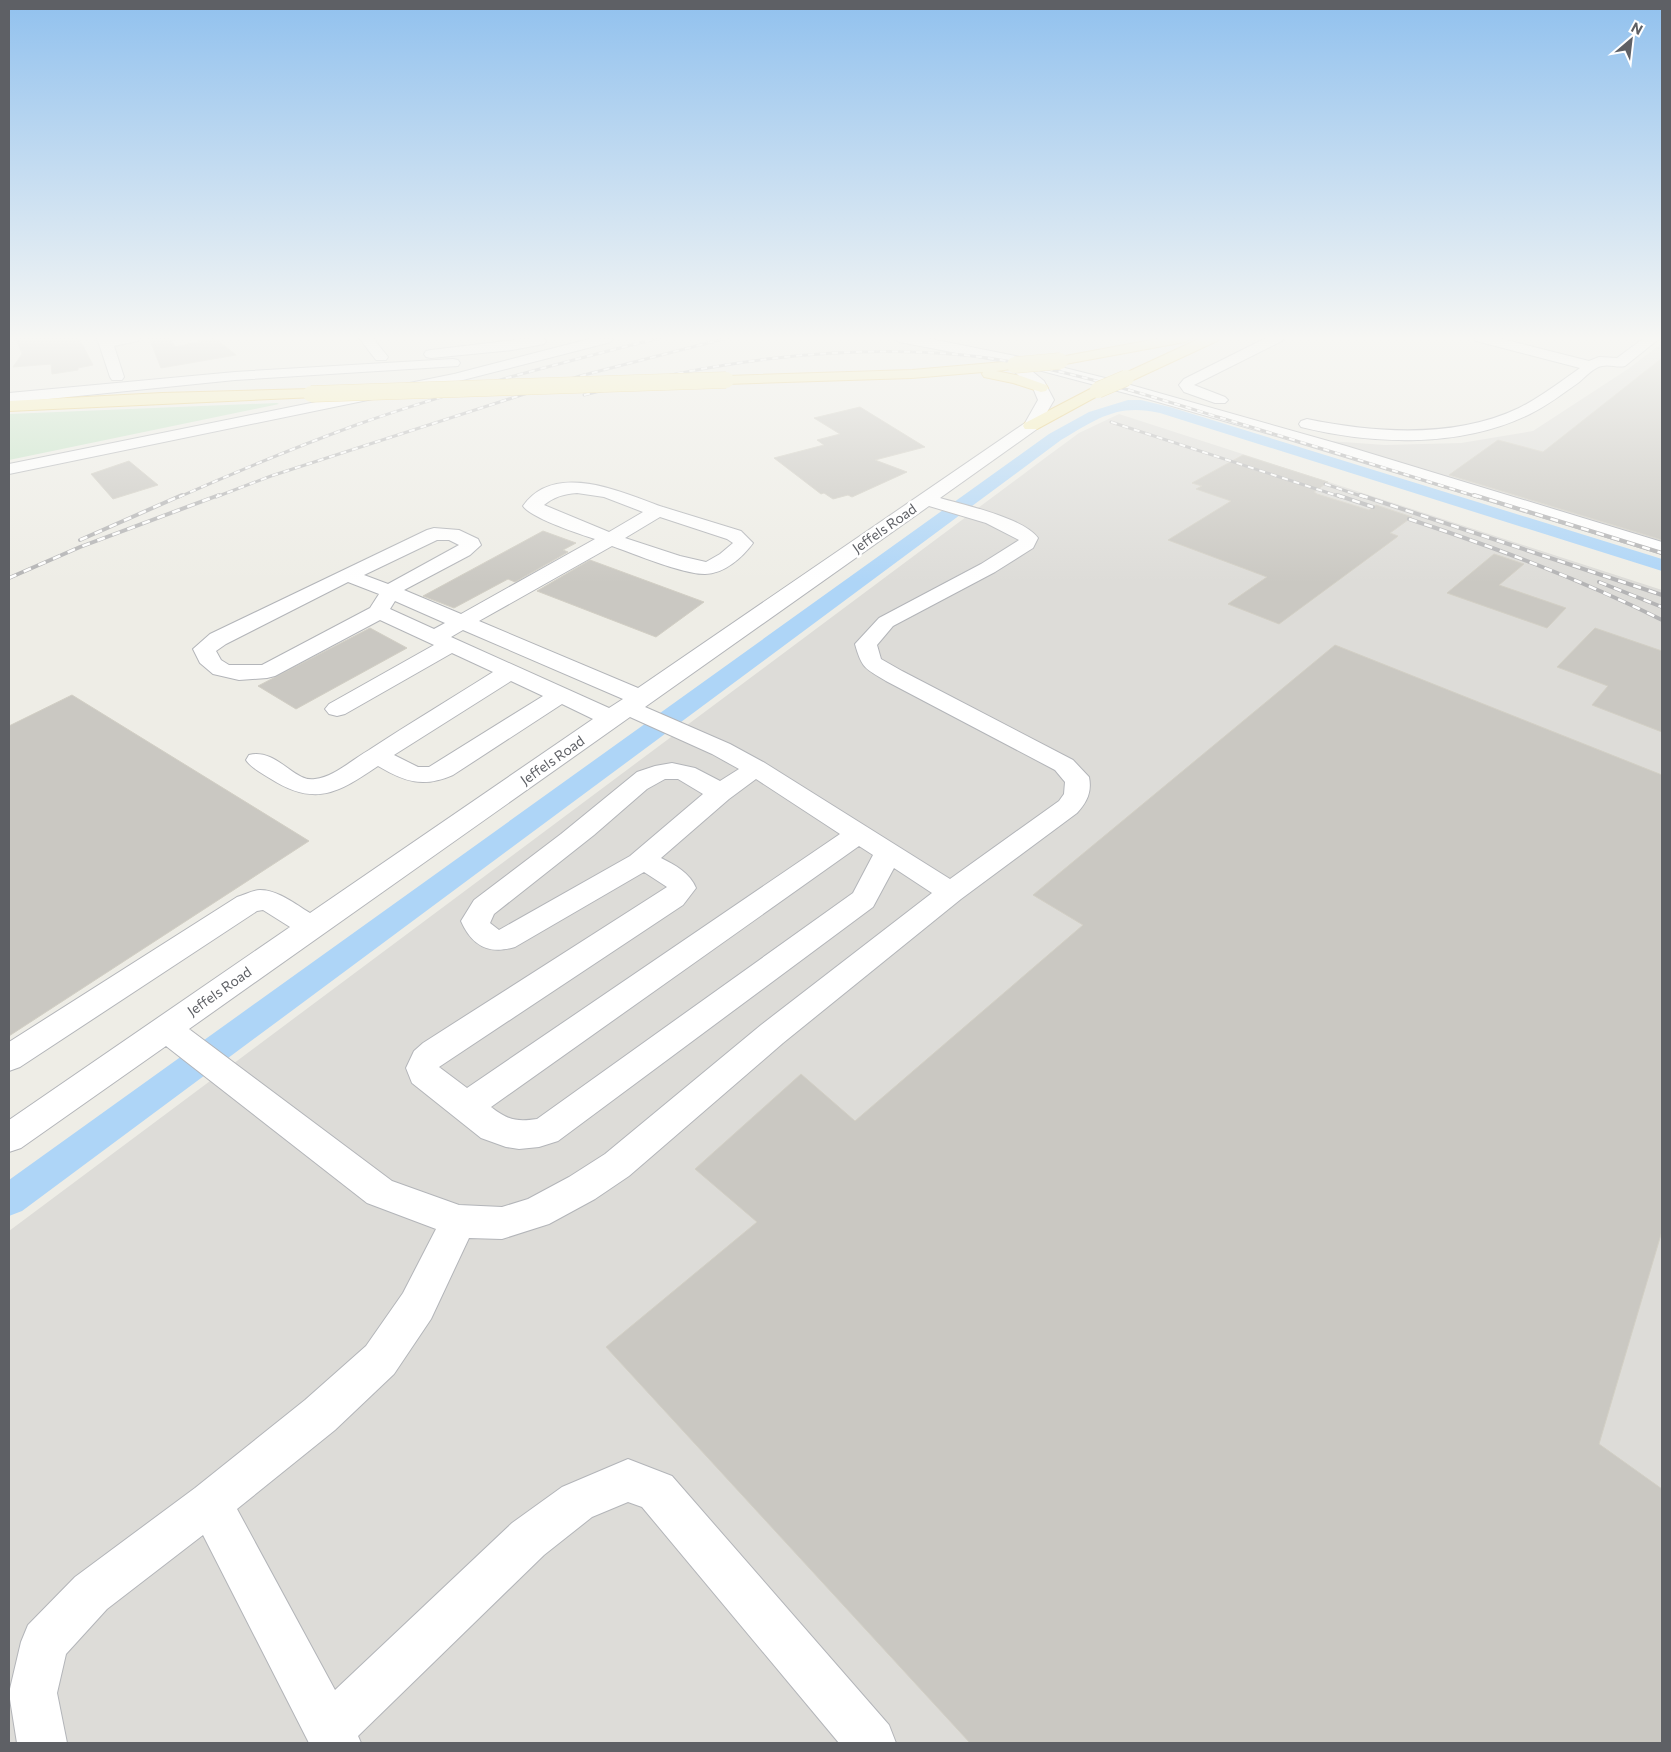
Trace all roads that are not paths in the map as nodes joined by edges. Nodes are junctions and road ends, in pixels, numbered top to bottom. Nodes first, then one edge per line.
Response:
1 (250, 420) edge
2 (1034, 420) edge
3 (1042, 420) edge
4 (1261, 420) edge
5 (1292, 420) edge
6 (1498, 420) edge
7 (1030, 426) junction
8 (9, 469) edge
9 (926, 499) junction
10 (658, 511) junction
11 (611, 538) junction
12 (1662, 548) edge
13 (347, 575) junction
14 (391, 592) junction
15 (379, 612) junction
16 (463, 622) junction
17 (443, 641) junction
18 (510, 672) junction
19 (560, 694) junction
20 (626, 708) junction
21 (338, 709) dead end
22 (377, 755) junction
23 (258, 760) dead end
24 (756, 768) junction
25 (720, 793) junction
26 (858, 834) junction
27 (888, 852) junction
28 (640, 862) junction
29 (950, 892) junction
30 (312, 927) junction
31 (176, 1036) junction
32 (9, 1058) edge
33 (467, 1106) junction
34 (9, 1138) edge
35 (459, 1221) junction
36 (210, 1503) junction
37 (332, 1737) edge
38 (42, 1743) edge
39 (871, 1743) edge

1 - 8 street
2 - 7 street, Jeffels Road
3 - 7 main road, bridge
4 - 12 street
5 - 6 street
7 - 9 street, Jeffels Road
9 - 20 street, Jeffels Road
9 - 29 street
10 - 11 street
10 - 11 street
10 - 11 street
11 - 16 street
13 - 14 street
13 - 14 street
13 - 15 street
14 - 15 street
14 - 16 street
15 - 17 street
16 - 17 street
16 - 20 street
17 - 18 street
17 - 21 street
18 - 19 street
18 - 22 street
19 - 20 street
19 - 22 street
20 - 24 street
20 - 30 street, Jeffels Road
22 - 23 street
24 - 25 street
24 - 26 street
25 - 28 street
25 - 28 street
26 - 27 street
26 - 33 street
27 - 29 street
27 - 33 street
28 - 33 street
29 - 35 street
30 - 31 street, Jeffels Road
30 - 32 street
31 - 34 street, Jeffels Road
31 - 35 street
35 - 36 street
36 - 37 street
36 - 38 street
37 - 39 street

